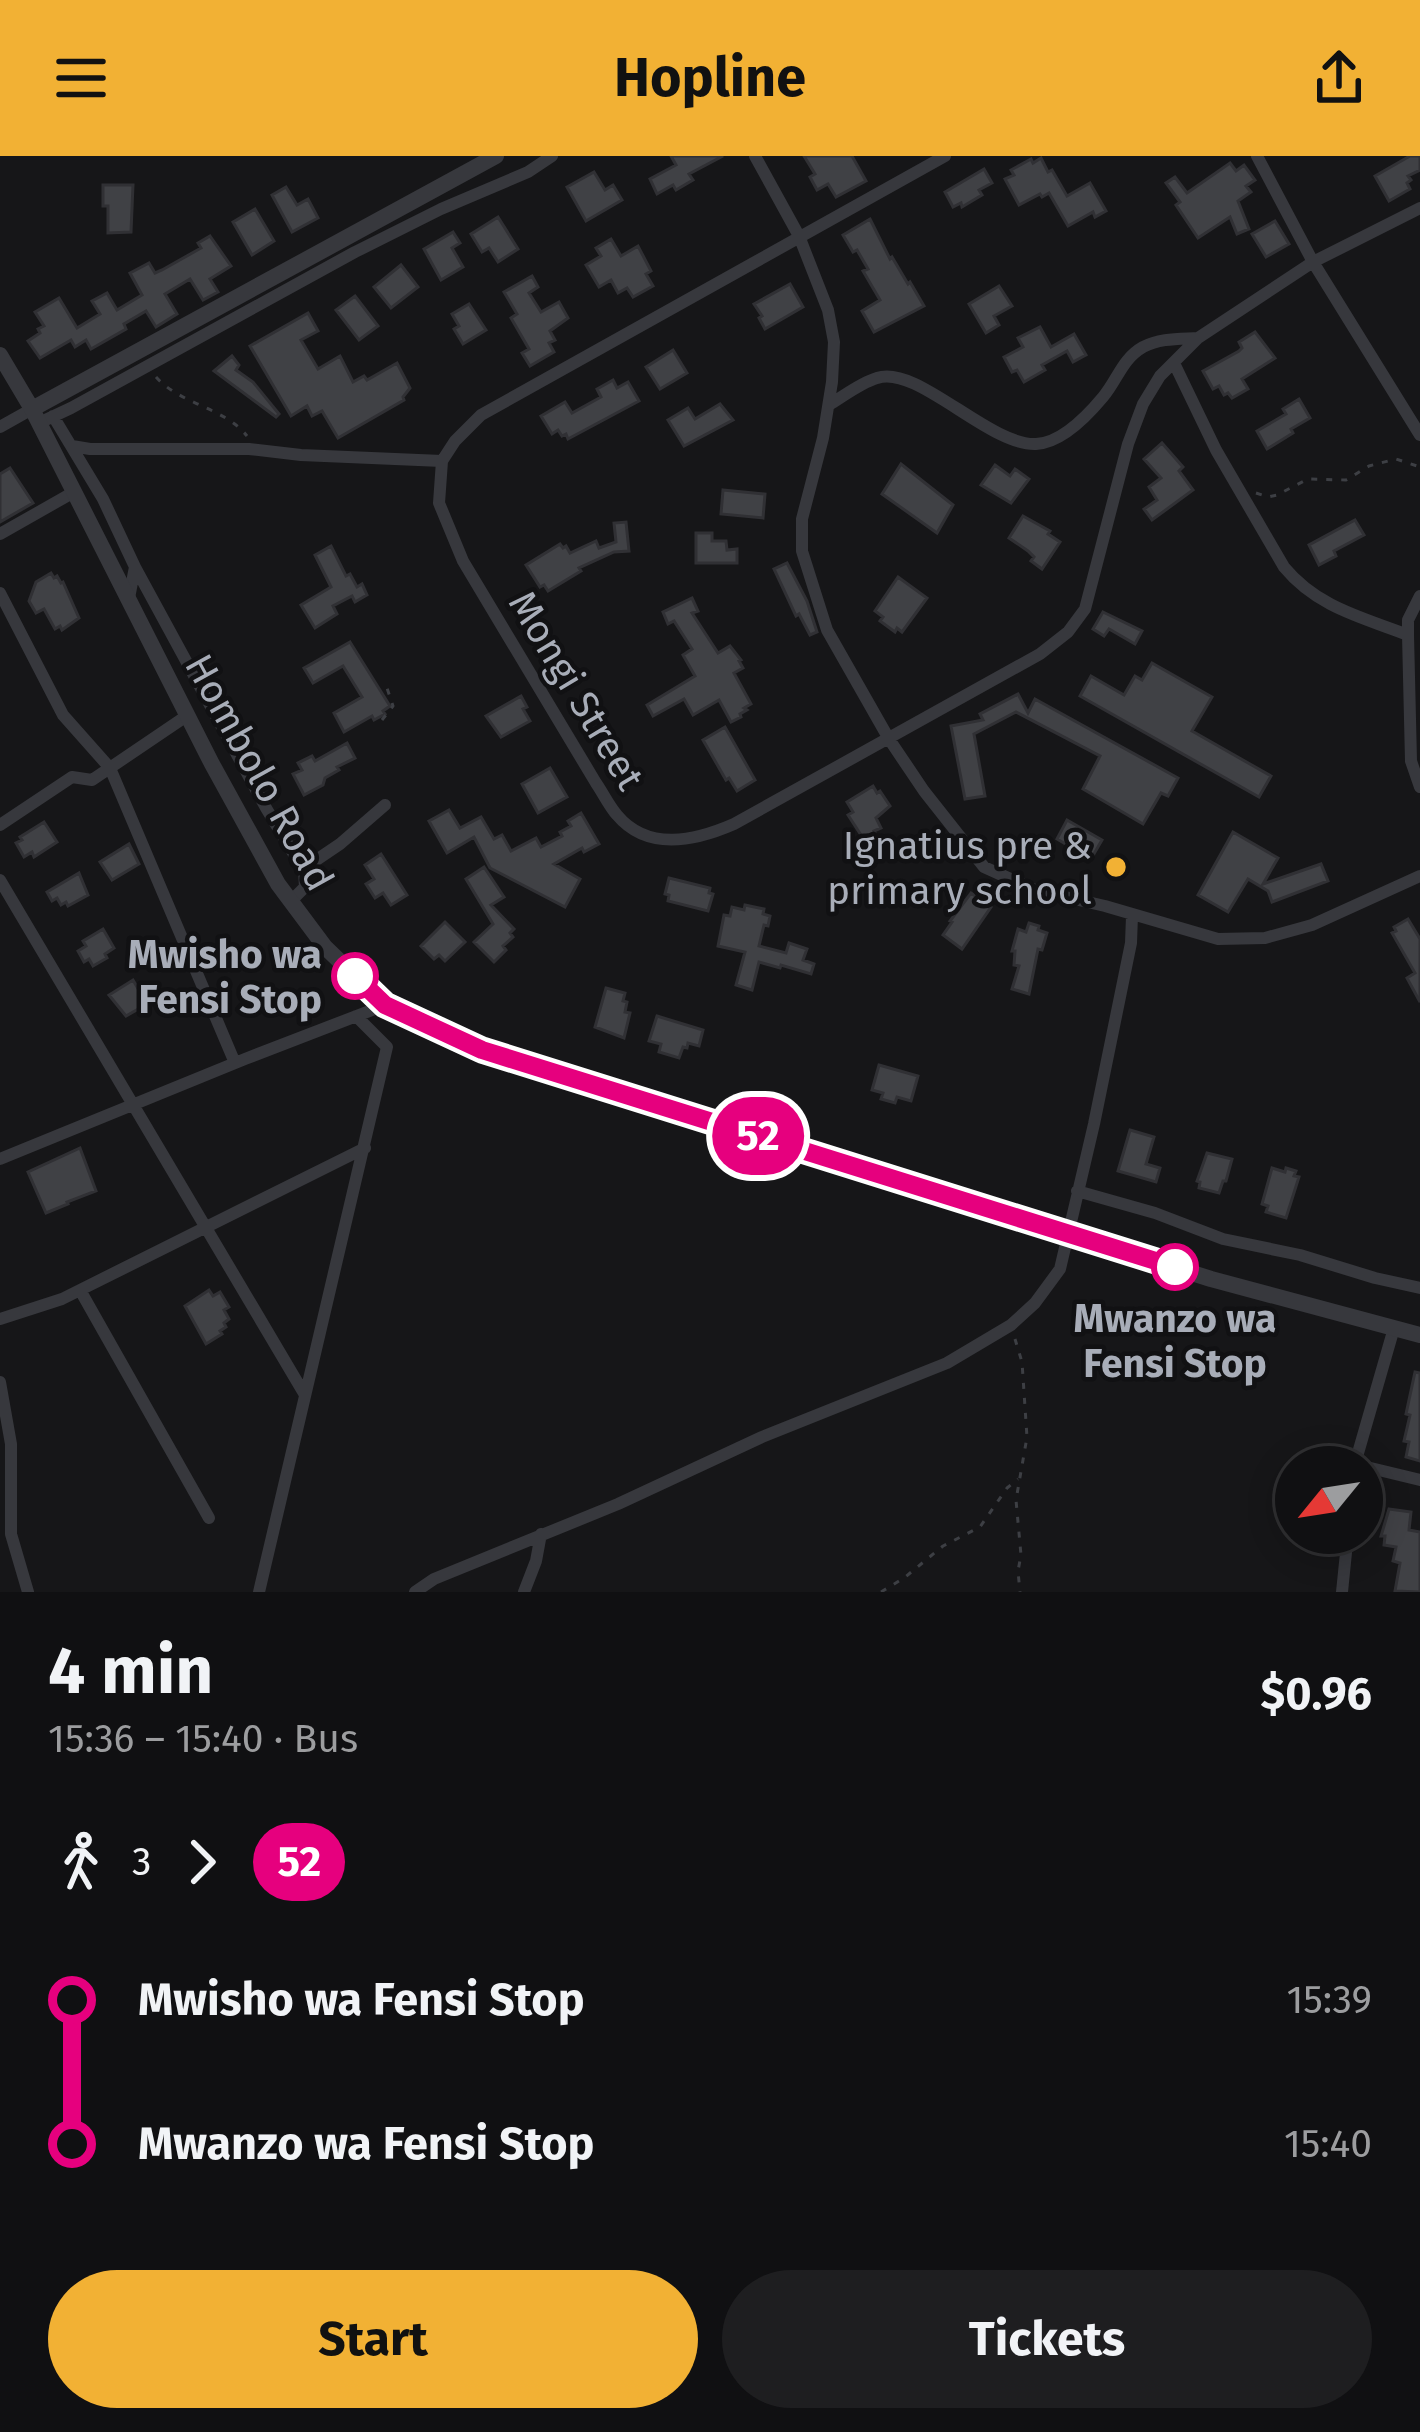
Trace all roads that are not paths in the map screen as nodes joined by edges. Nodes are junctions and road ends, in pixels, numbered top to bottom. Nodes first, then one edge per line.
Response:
1 (496, 156) edge
2 (552, 156) edge
3 (755, 156) edge
4 (945, 156) edge
5 (1257, 156) edge
6 (1420, 208) edge
7 (799, 236) junction
8 (1313, 262) junction
9 (1198, 338) junction
10 (0, 355) edge
11 (1174, 363) junction
12 (829, 405) junction
13 (41, 416) junction
14 (0, 428) edge
15 (1420, 434) edge
16 (72, 446) junction
17 (442, 461) junction
18 (74, 492) junction
19 (0, 534) edge
20 (135, 567) junction
21 (0, 592) edge
22 (1420, 596) edge
23 (128, 598) junction
24 (1408, 635) junction
25 (188, 715) junction
26 (890, 739) junction
27 (110, 768) junction
28 (1420, 787) edge
29 (386, 805) dead end
30 (0, 825) edge
31 (302, 869) junction
32 (1420, 876) edge
33 (0, 880) edge
34 (291, 901) junction
35 (1132, 916) junction
36 (385, 1005) junction
37 (356, 1016) junction
38 (236, 1063) junction
39 (134, 1105) junction
40 (365, 1148) junction
41 (0, 1160) edge
42 (1076, 1191) junction
43 (207, 1227) junction
44 (1068, 1233) junction
45 (1420, 1288) edge
46 (80, 1290) junction
47 (0, 1319) edge
48 (1394, 1328) junction
49 (1420, 1335) edge
50 (0, 1382) edge
51 (305, 1395) junction
52 (1360, 1446) edge
53 (1383, 1472) edge
54 (1420, 1480) edge
55 (5, 1487) edge
56 (209, 1518) dead end
57 (541, 1534) junction
58 (1346, 1554) edge
59 (28, 1592) edge
60 (259, 1592) edge
61 (415, 1592) edge
62 (524, 1592) edge
63 (1342, 1592) edge

1 - 13 street
2 - 13 street
3 - 7 street
4 - 7 street
5 - 8 street
6 - 8 street, Mongi Street
7 - 12 street
7 - 17 street
8 - 9 street, Mongi Street
8 - 15 street
9 - 11 street, Mongi Street
9 - 12 street
10 - 13 street, Hombolo Road
11 - 24 street
11 - 26 street, Mongi Street
12 - 26 street
13 - 14 street
13 - 16 street
13 - 18 street, Hombolo Road
16 - 17 street
16 - 20 street
17 - 26 street, Mongi Street
18 - 19 street
18 - 23 street, Hombolo Road
20 - 23 street
20 - 31 street
21 - 27 street
22 - 24 street
23 - 25 street, Hombolo Road
24 - 28 street
25 - 27 street
25 - 34 street, Hombolo Road
26 - 35 street
27 - 30 street
27 - 38 street
29 - 31 street
31 - 34 street
32 - 35 street
33 - 39 street
34 - 36 street, Hombolo Road
35 - 42 street
36 - 37 street
36 - 44 street, Hombolo Road
37 - 38 street
37 - 40 street
38 - 39 street
39 - 41 street
39 - 43 street
40 - 43 street
40 - 51 street
42 - 44 street
42 - 45 street
43 - 46 street
43 - 51 street
44 - 48 street, Hombolo Road
44 - 57 street
46 - 47 street
46 - 56 street
48 - 49 street, Hombolo Road
48 - 52 street
50 - 55 street
51 - 60 street
53 - 54 street
55 - 59 street
57 - 61 street
57 - 62 street
58 - 63 street

